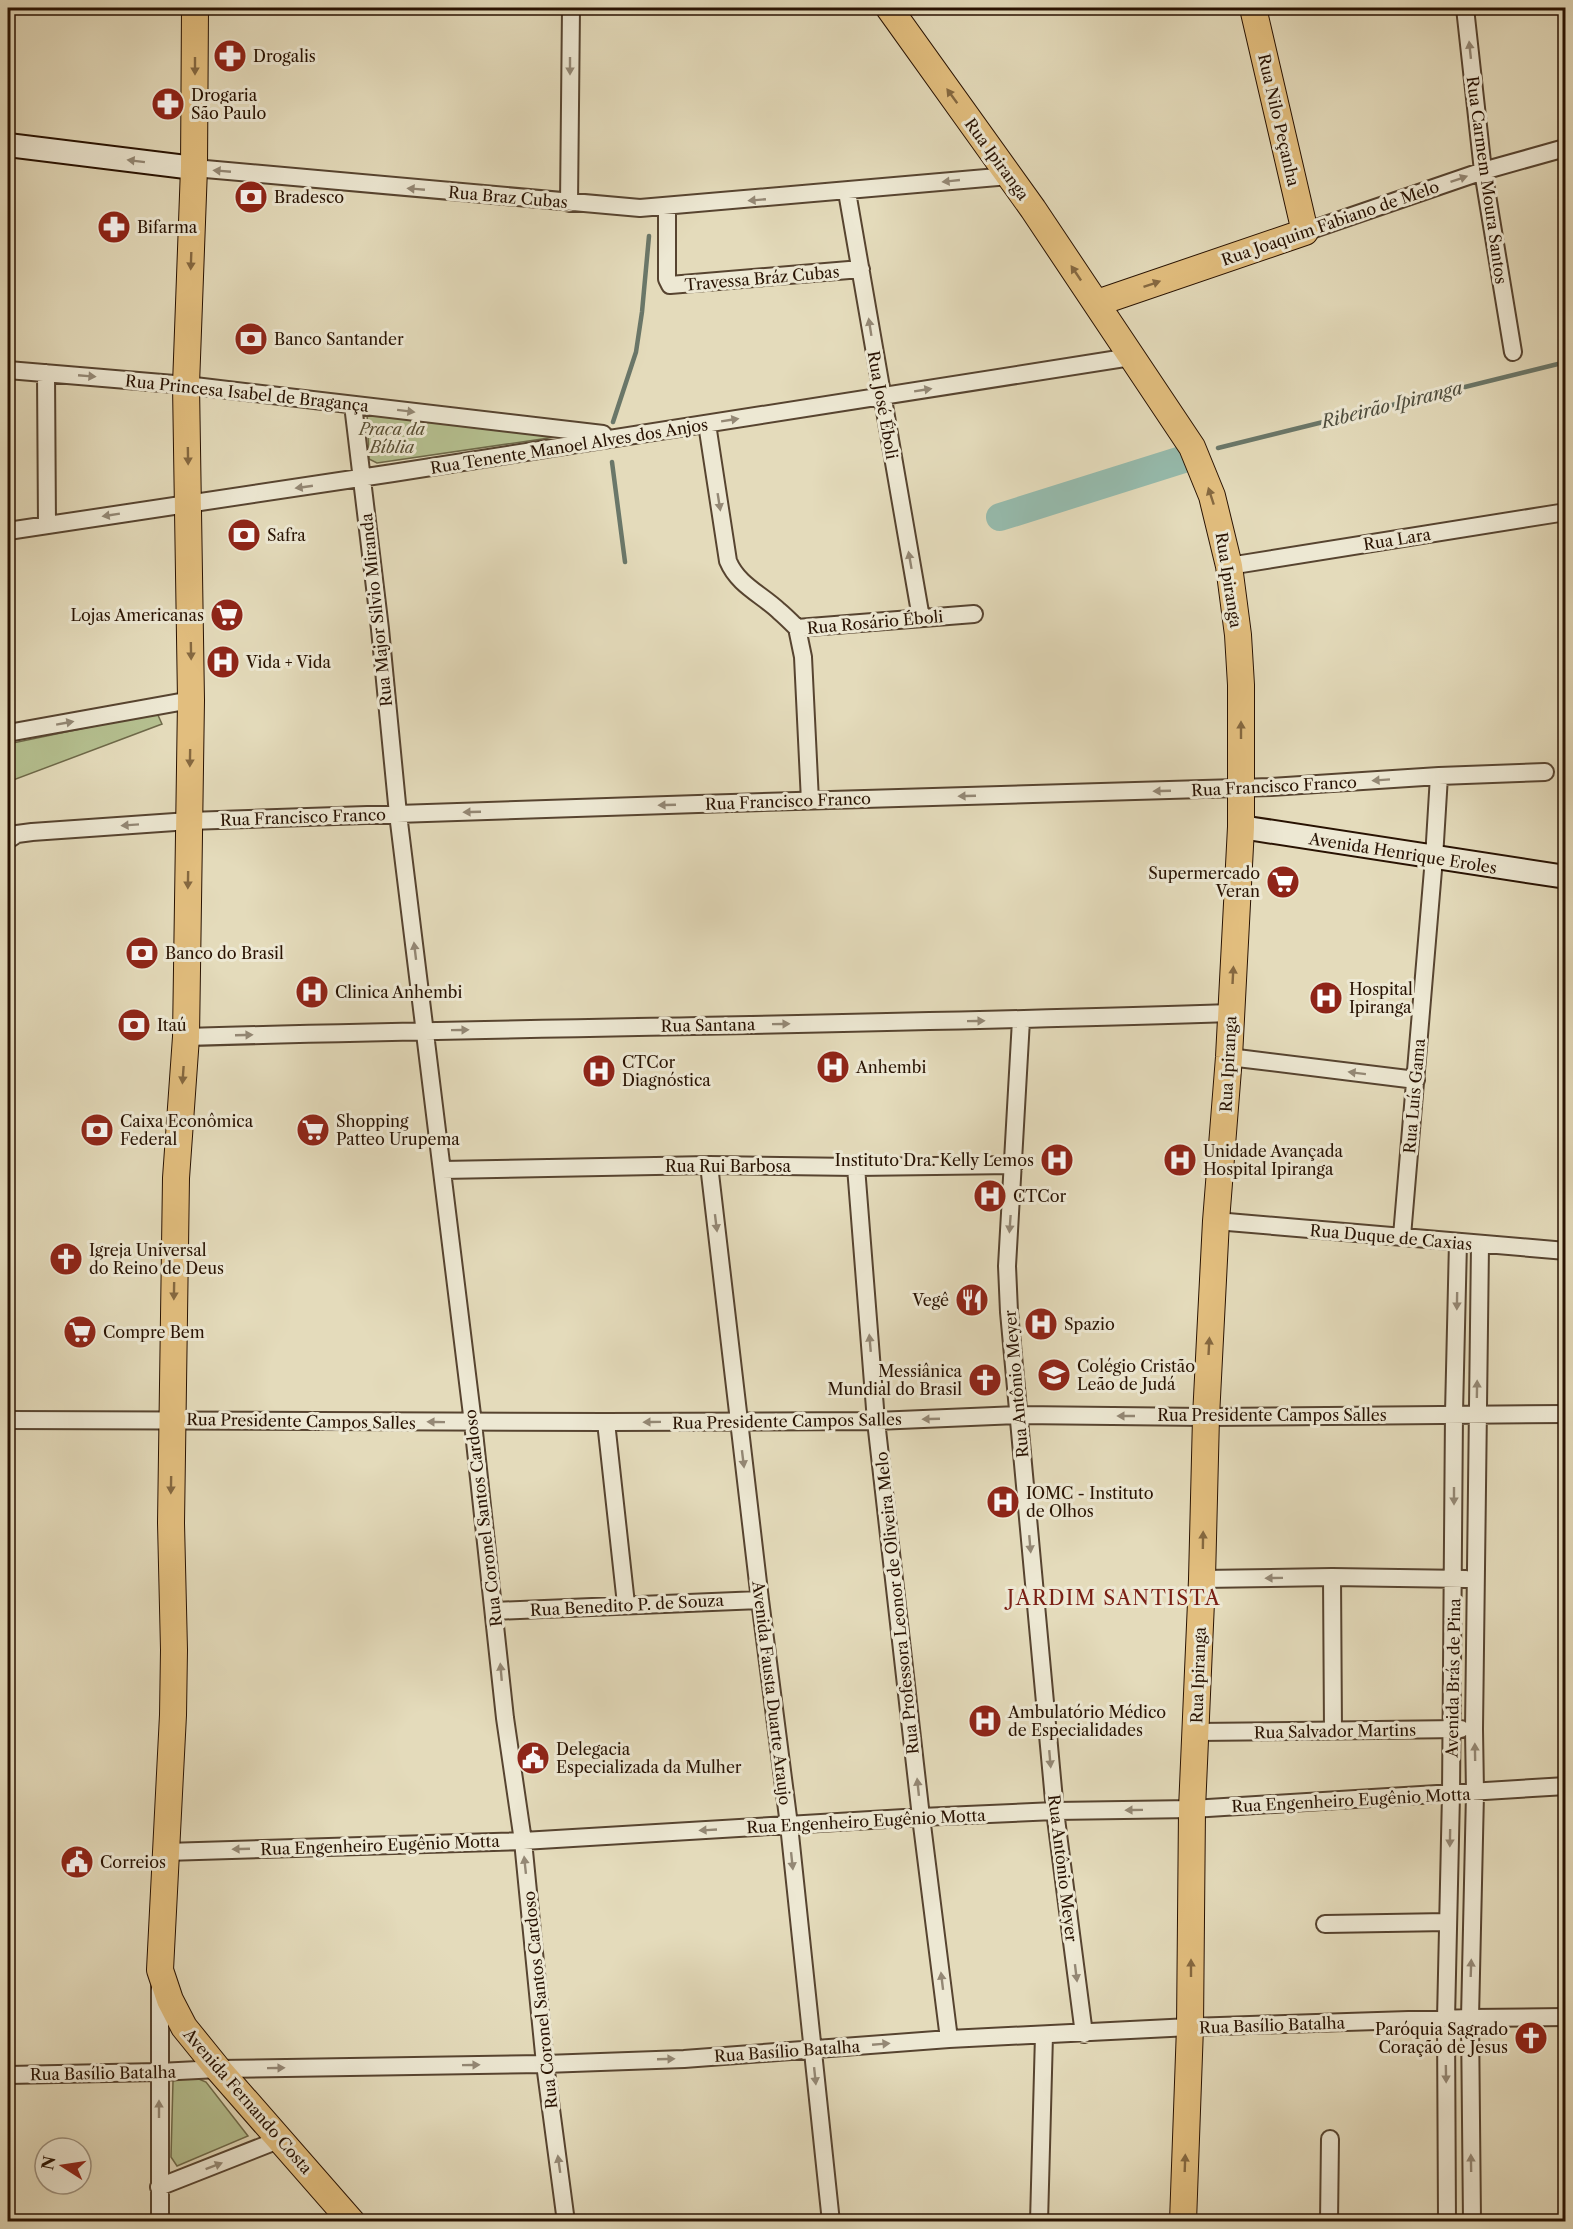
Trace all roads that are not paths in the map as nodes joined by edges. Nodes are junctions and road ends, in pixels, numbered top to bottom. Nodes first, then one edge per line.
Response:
1 (195, 8) edge
2 (571, 8) edge
3 (889, 8) edge
4 (1253, 8) edge
5 (1465, 8) edge
6 (8, 145) edge
7 (1565, 148) edge
8 (194, 168) junction
9 (1483, 171) junction
10 (1009, 176) junction
11 (847, 192) junction
12 (569, 203) junction
13 (667, 208) junction
14 (1305, 232) junction
15 (861, 269) junction
16 (1097, 303) junction
17 (1513, 352) dead end
18 (1131, 357) junction
19 (8, 370) edge
20 (46, 373) junction
21 (186, 384) junction
22 (881, 396) junction
23 (353, 405) junction
24 (707, 424) junction
25 (630, 436) junction
26 (362, 478) junction
27 (189, 503) junction
28 (1566, 512) edge
29 (47, 525) junction
30 (8, 531) edge
31 (1229, 566) junction
32 (974, 614) dead end
33 (921, 618) junction
34 (796, 628) junction
35 (191, 700) junction
36 (8, 733) edge
37 (1545, 772) dead end
38 (1439, 776) junction
39 (1242, 788) junction
40 (810, 801) junction
41 (398, 814) junction
42 (189, 821) junction
43 (1241, 827) junction
44 (8, 840) edge
45 (1434, 858) junction
46 (1566, 877) edge
47 (1231, 1013) junction
48 (1021, 1020) junction
49 (425, 1030) junction
50 (186, 1037) junction
51 (1229, 1058) junction
52 (1416, 1080) junction
53 (709, 1165) junction
54 (1014, 1166) junction
55 (856, 1167) junction
56 (442, 1170) junction
57 (1216, 1221) junction
58 (1402, 1236) junction
59 (1458, 1242) junction
60 (1479, 1245) junction
61 (1566, 1251) edge
62 (1454, 1413) junction
63 (1477, 1414) junction
64 (1566, 1414) edge
65 (1018, 1415) junction
66 (1206, 1417) junction
67 (8, 1420) edge
68 (172, 1420) junction
69 (739, 1421) junction
70 (876, 1421) junction
71 (606, 1422) junction
72 (472, 1423) junction
73 (1332, 1577) junction
74 (1475, 1578) junction
75 (1454, 1579) junction
76 (1202, 1580) junction
77 (760, 1600) junction
78 (626, 1604) junction
79 (494, 1611) junction
80 (1474, 1729) junction
81 (1452, 1730) junction
82 (1333, 1731) junction
83 (1196, 1732) junction
84 (1566, 1786) edge
85 (1475, 1793) junction
86 (1452, 1794) junction
87 (1192, 1809) junction
88 (1055, 1811) junction
89 (921, 1817) junction
90 (789, 1825) junction
91 (523, 1841) junction
92 (166, 1852) junction
93 (1449, 1888) junction
94 (1473, 1888) junction
95 (1448, 1922) junction
96 (1325, 1924) dead end
97 (160, 1970) junction
98 (1470, 2018) junction
99 (1566, 2018) edge
100 (1446, 2019) junction
101 (1190, 2027) junction
102 (1084, 2034) junction
103 (1044, 2035) junction
104 (949, 2039) junction
105 (812, 2050) junction
106 (545, 2064) junction
107 (218, 2069) junction
108 (159, 2072) junction
109 (8, 2075) edge
110 (281, 2139) junction
111 (1330, 2139) dead end
112 (159, 2187) junction
113 (161, 2219) edge
114 (352, 2222) edge
115 (566, 2222) edge
116 (831, 2222) edge
117 (1039, 2222) edge
118 (1183, 2222) edge
119 (1329, 2222) edge
120 (1448, 2222) edge
121 (1472, 2222) edge

1 -> 8 main road
2 -> 12 street
10 -> 3 main road, Rua Ipiranga
4 - 14 main road, Rua Nilo Peçanha
9 -> 5 street, Rua Carmem Moura Santos
8 -> 6 main road, Rua Braz Cubas
7 - 9 street, Rua Joaquim Fabiano de Melo
12 -> 8 street, Rua Braz Cubas
8 -> 21 main road
14 -> 9 street, Rua Joaquim Fabiano de Melo
9 - 17 street, Rua Carmem Moura Santos
10 -> 11 street, Rua Braz Cubas
16 -> 10 main road, Rua Ipiranga
11 -> 13 street, Rua Braz Cubas
11 - 15 street, Rua José Éboli
12 - 13 street, Rua Braz Cubas
13 - 15 street, Travessa Bráz Cubas
16 -> 14 main road, Rua Joaquim Fabiano de Melo
22 -> 15 street, Rua José Éboli
16 - 18 main road, Rua Ipiranga
22 -> 18 street, Rua Tenente Manoel Alves dos Anjos
31 -> 18 main road, Rua Ipiranga
19 - 20 street, Rua Princesa Isabel de Bragança
20 -> 21 street, Rua Princesa Isabel de Bragança
20 - 29 street
21 - 23 street, Rua Princesa Isabel de Bragança
21 -> 27 main road
24 -> 22 street, Rua Tenente Manoel Alves dos Anjos
33 -> 22 street, Rua José Éboli
23 -> 25 street, Rua Princesa Isabel de Bragança
23 - 26 street, Rua Major Sílvio Miranda
24 - 25 street, Rua Tenente Manoel Alves dos Anjos
24 -> 34 street, Rua Rosário Éboli
25 - 26 street, Rua Tenente Manoel Alves dos Anjos
26 -> 27 street, Rua Tenente Manoel Alves dos Anjos
26 - 41 street, Rua Major Sílvio Miranda
27 -> 29 street, Rua Tenente Manoel Alves dos Anjos
27 -> 35 main road
28 - 31 street, Rua Lara
29 - 30 street, Rua Tenente Manoel Alves dos Anjos
39 -> 31 main road, Rua Ipiranga
32 - 33 street, Rua Rosário Éboli
33 - 34 street, Rua Rosário Éboli
34 - 40 street
36 -> 35 street
35 -> 42 main road
37 - 38 street, Rua Francisco Franco
38 -> 39 street, Rua Francisco Franco
38 - 45 street, Rua Luís Gama
39 -> 40 street, Rua Francisco Franco
39 - 43 main road, Rua Ipiranga
40 -> 41 street, Rua Francisco Franco
41 - 42 street, Rua Francisco Franco
49 -> 41 street, Rua Coronel Santos Cardoso
42 -> 44 street, Rua Francisco Franco
42 -> 50 main road
43 - 45 main road, Avenida Henrique Eroles
47 -> 43 main road, Rua Ipiranga
45 - 46 main road, Avenida Henrique Eroles
45 - 52 street, Rua Luís Gama
47 - 48 street, Rua Santana
47 - 51 main road, Rua Ipiranga
49 -> 48 street, Rua Santana
48 - 54 street, Rua Antônio Meyer
50 -> 49 street, Rua Santana
49 - 56 street, Rua Coronel Santos Cardoso
50 -> 68 main road
52 -> 51 street
51 - 57 main road, Rua Ipiranga
52 - 58 street, Rua Luís Gama
53 - 55 street, Rua Rui Barbosa
53 - 56 street, Rua Rui Barbosa
53 -> 69 street, Avenida Fausta Duarte Araujo
54 - 55 street, Rua Rui Barbosa
54 -> 65 street, Rua Antônio Meyer
70 -> 55 street, Rua Professora Leonor de Oliveira Melo
56 - 72 street, Rua Coronel Santos Cardoso
57 - 58 street, Rua Duque de Caxias
66 -> 57 main road, Rua Ipiranga
58 - 59 street, Rua Duque de Caxias
59 - 60 street, Rua Duque de Caxias
59 -> 62 street, Avenida Brás de Pina
60 - 61 street, Rua Duque de Caxias
63 -> 60 street, Avenida Brás de Pina
62 - 63 street, Rua Presidente Campos Salles
62 - 66 street, Rua Presidente Campos Salles
62 -> 75 street, Avenida Brás de Pina
63 - 64 street, Rua Presidente Campos Salles
63 - 74 street, Avenida Brás de Pina
66 -> 65 street, Rua Presidente Campos Salles
65 -> 70 street, Rua Presidente Campos Salles
65 -> 88 street, Rua Antônio Meyer
76 -> 66 main road, Rua Ipiranga
67 - 68 street, Rua Presidente Campos Salles
72 -> 68 street, Rua Presidente Campos Salles
68 -> 92 main road
69 - 70 street, Rua Presidente Campos Salles
69 -> 71 street, Rua Presidente Campos Salles
69 -> 77 street, Avenida Fausta Duarte Araujo
89 -> 70 street, Rua Professora Leonor de Oliveira Melo
71 - 72 street, Rua Presidente Campos Salles
71 - 78 street
72 - 79 street, Rua Coronel Santos Cardoso
73 - 75 street
73 -> 76 street
73 - 82 street
74 - 75 street
74 - 80 street, Avenida Brás de Pina
75 - 81 street, Avenida Brás de Pina
76 - 83 main road, Rua Ipiranga
77 - 78 street, Rua Benedito P. de Souza
77 - 90 street, Avenida Fausta Duarte Araujo
78 - 79 street, Rua Benedito P. de Souza
91 -> 79 street, Rua Coronel Santos Cardoso
80 - 81 street, Rua Salvador Martins
85 -> 80 street, Avenida Brás de Pina
81 - 82 street, Rua Salvador Martins
81 - 86 street, Avenida Brás de Pina
82 - 83 street, Rua Salvador Martins
83 - 87 main road, Rua Ipiranga
84 - 85 street, Rua Engenheiro Eugênio Motta
85 - 86 street, Rua Engenheiro Eugênio Motta
85 - 94 street, Avenida Brás de Pina
86 - 87 street, Rua Engenheiro Eugênio Motta
86 -> 93 street, Avenida Brás de Pina
87 -> 88 street, Rua Engenheiro Eugênio Motta
101 -> 87 main road, Rua Ipiranga
88 - 89 street, Rua Engenheiro Eugênio Motta
88 -> 102 street, Rua Antônio Meyer
89 - 90 street, Rua Engenheiro Eugênio Motta
104 -> 89 street, Rua Professora Leonor de Oliveira Melo
90 -> 91 street, Rua Engenheiro Eugênio Motta
90 -> 105 street, Avenida Fausta Duarte Araujo
91 -> 92 street, Rua Engenheiro Eugênio Motta
106 -> 91 street, Rua Coronel Santos Cardoso
92 - 97 main road
93 - 94 street
93 - 95 street, Avenida Brás de Pina
98 -> 94 street, Avenida Brás de Pina
95 - 96 street
95 - 100 street, Avenida Brás de Pina
97 - 107 main road, Avenida Fernando Costa
97 - 108 street
98 - 99 street, Rua Basílio Batalha
98 - 100 street, Rua Basílio Batalha
121 -> 98 street, Avenida Brás de Pina
100 - 101 street, Rua Basílio Batalha
100 -> 120 street, Avenida Brás de Pina
101 - 102 street, Rua Basílio Batalha
118 -> 101 main road, Rua Ipiranga
102 - 103 street, Rua Basílio Batalha
103 - 104 street, Rua Basílio Batalha
103 - 117 street
105 -> 104 street, Rua Basílio Batalha
106 -> 105 street, Rua Basílio Batalha
105 -> 116 street, Avenida Fausta Duarte Araujo
107 -> 106 street, Rua Basílio Batalha
115 -> 106 street, Rua Coronel Santos Cardoso
107 - 108 street, Rua Basílio Batalha
107 - 110 main road, Avenida Fernando Costa
108 - 109 street, Rua Basílio Batalha
112 -> 108 street
112 -> 110 street
110 - 114 main road, Avenida Fernando Costa
111 - 119 street
112 - 113 street

